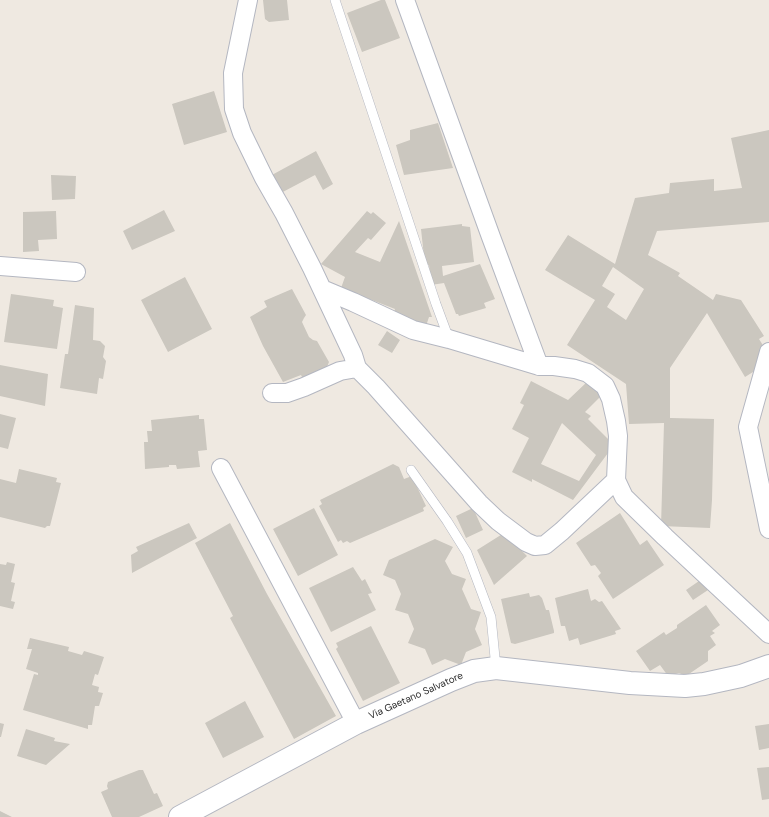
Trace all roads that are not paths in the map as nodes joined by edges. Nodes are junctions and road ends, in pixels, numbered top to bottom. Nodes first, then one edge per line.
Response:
1 (248, 0) edge
2 (335, 0) edge
3 (405, 0) edge
4 (0, 266) edge
5 (76, 272) dead end
6 (322, 289) junction
7 (449, 340) junction
8 (769, 352) edge
9 (539, 366) junction
10 (357, 368) junction
11 (272, 393) dead end
12 (221, 468) dead end
13 (411, 470) dead end
14 (616, 480) junction
15 (769, 529) edge
16 (769, 634) edge
17 (769, 666) edge
18 (496, 668) junction
19 (356, 723) junction
20 (180, 817) edge

1 - 6 street
2 - 7 lane
3 - 9 street
4 - 5 street
6 - 7 street
6 - 10 street
7 - 9 street
8 - 15 street
9 - 14 street
10 - 11 street
10 - 14 street
12 - 19 street
13 - 18 lane
14 - 16 street
17 - 18 street, Via Gaetano Salvatore
18 - 19 street, Via Gaetano Salvatore
19 - 20 street, Via Gaetano Salvatore

